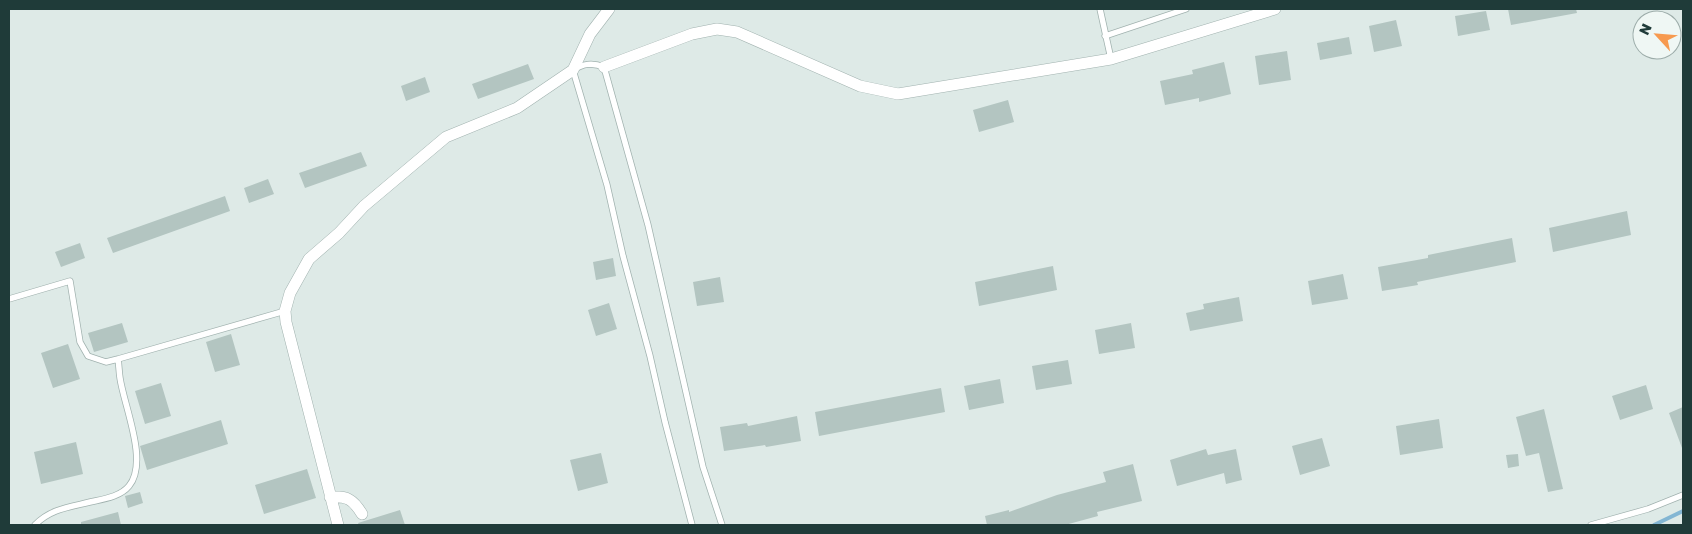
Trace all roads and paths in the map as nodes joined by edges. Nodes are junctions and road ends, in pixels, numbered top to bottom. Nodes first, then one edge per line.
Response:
1 (609, 9) edge
2 (1100, 9) edge
3 (1186, 9) edge
4 (1275, 9) edge
5 (1105, 36) junction
6 (1111, 59) junction
7 (604, 67) junction
8 (573, 70) junction
9 (9, 300) edge
10 (285, 311) junction
11 (118, 359) junction
12 (1683, 495) edge
13 (330, 497) junction
14 (362, 514) dead end
15 (35, 525) edge
16 (338, 525) edge
17 (692, 525) edge
18 (722, 525) edge
19 (1592, 525) edge

1 - 8 street
2 - 5 lane
3 - 5 lane
4 - 6 street
5 - 6 lane
6 - 7 street
7 - 8 lane
7 - 18 lane
8 - 10 street
8 - 17 lane
9 - 11 lane
10 - 11 lane
10 - 13 street
11 - 15 lane
12 - 19 lane
13 - 14 street
13 - 16 street

